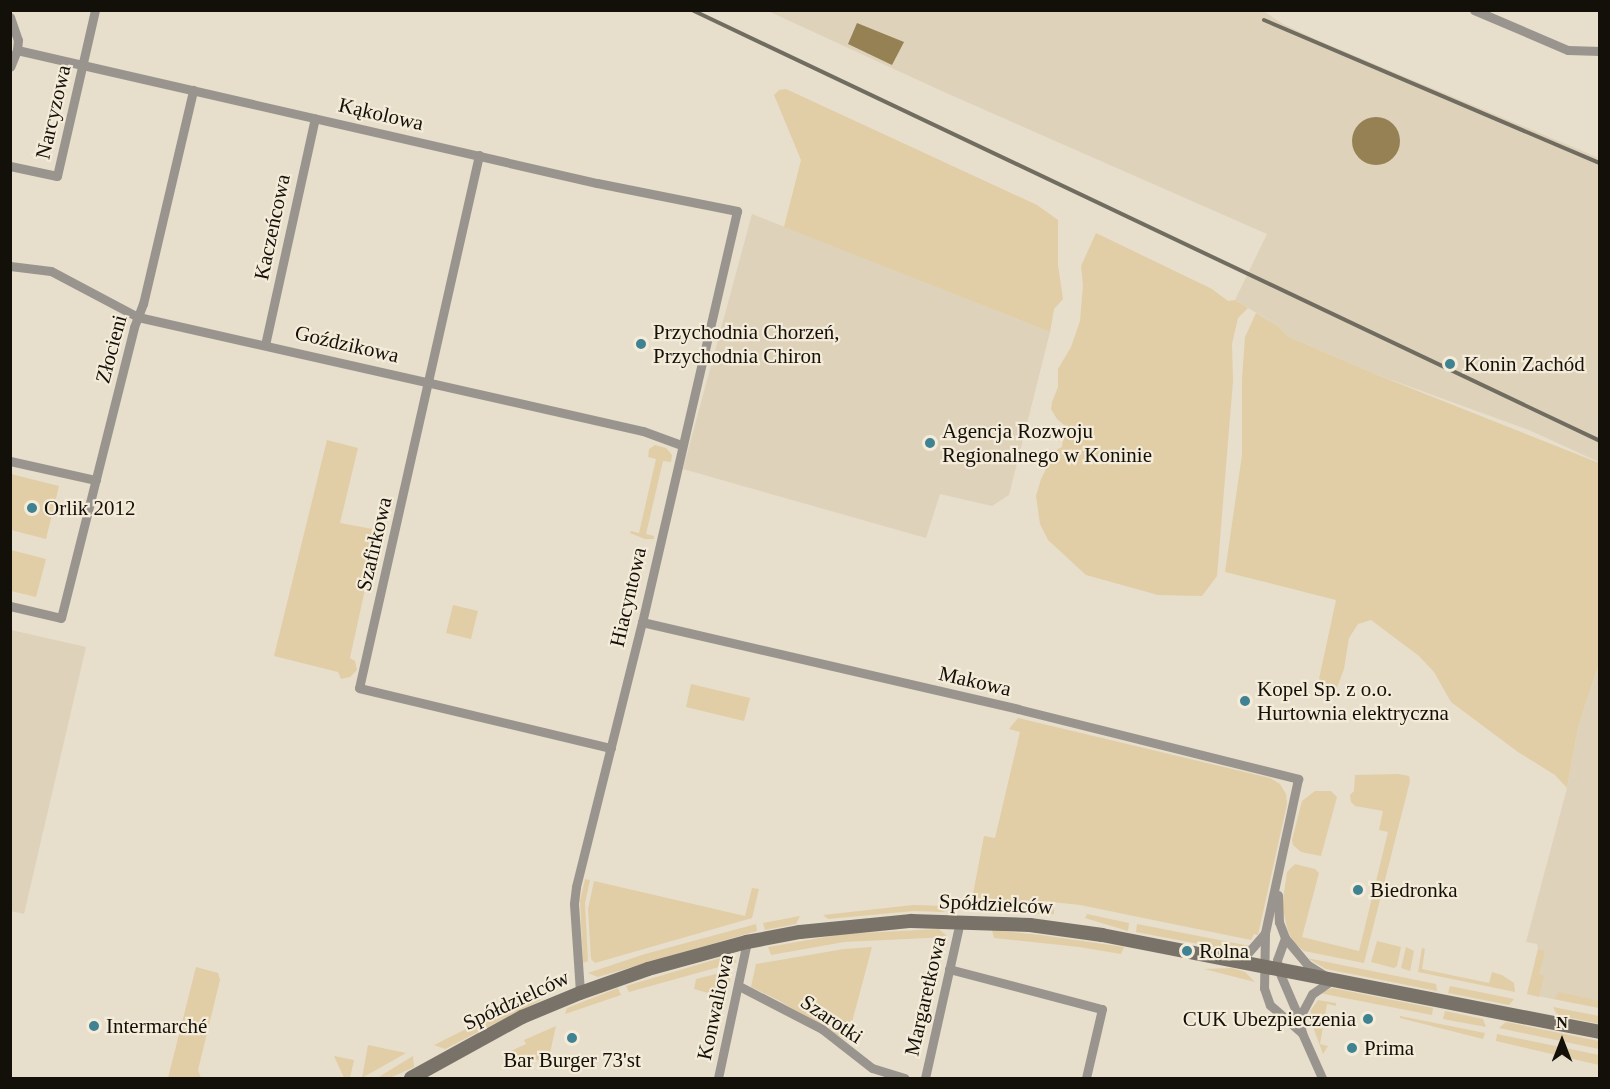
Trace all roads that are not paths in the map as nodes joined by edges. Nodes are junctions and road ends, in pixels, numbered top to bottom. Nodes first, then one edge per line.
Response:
1 (95, 10) edge
2 (1474, 10) edge
3 (10, 17) edge
4 (17, 50) junction
5 (1599, 51) edge
6 (82, 65) junction
7 (10, 67) edge
8 (193, 90) junction
9 (315, 118) junction
10 (479, 155) junction
11 (10, 166) edge
12 (736, 211) joint
13 (10, 266) edge
14 (138, 317) junction
15 (265, 345) junction
16 (429, 381) junction
17 (681, 445) junction
18 (10, 461) edge
19 (96, 480) junction
20 (10, 606) edge
21 (642, 622) junction
22 (611, 748) junction
23 (1280, 871) junction
24 (960, 921) junction
25 (1265, 933) junction
26 (1285, 938) junction
27 (747, 942) junction
28 (1240, 962) junction
29 (1272, 968) junction
30 (949, 969) junction
31 (1332, 980) junction
32 (739, 986) junction
33 (580, 993) junction
34 (1299, 1018) junction
35 (1599, 1032) edge
36 (1302, 1033) junction
37 (411, 1078) edge
38 (718, 1078) edge
39 (905, 1078) edge
40 (925, 1078) edge
41 (1086, 1078) edge
42 (1322, 1078) edge

1 - 6 street, Narcyzowa
2 - 5 street
3 - 4 street
4 - 6 street, Kąkolowa
4 - 7 street
6 - 8 street, Kąkolowa
6 - 11 street, Narcyzowa
8 - 9 street, Kąkolowa
8 - 14 street, Złocieni
9 - 10 street, Kąkolowa
9 - 15 street, Kaczeńcowa
10 - 12 street, Kąkolowa
10 - 16 street, Szafirkowa
12 - 17 street, Hiacyntowa
13 - 14 street, Goździkowa
14 - 15 street, Goździkowa
14 - 19 street, Złocieni
15 - 16 street, Goździkowa
16 - 17 street, Goździkowa
16 - 22 street, Szafirkowa
17 - 21 street, Hiacyntowa
18 - 19 street
19 - 20 street, Złocieni
21 - 22 street, Hiacyntowa
21 - 23 street, Makowa
22 - 33 street, Hiacyntowa
23 - 25 street
23 - 26 street
24 - 27 street, Spółdzielców
24 - 28 street, Spółdzielców
24 - 30 street, Margaretkowa
25 - 28 street
25 - 29 street
26 - 29 street
26 - 31 street
27 - 32 street, Konwaliowa
27 - 33 street, Spółdzielców
28 - 29 street, Spółdzielców
29 - 31 street, Spółdzielców
29 - 34 street
29 - 36 street
30 - 40 street, Margaretkowa
30 - 41 street
31 - 34 street
31 - 35 street, Spółdzielców
32 - 38 street, Konwaliowa
32 - 39 street, Szarotki
33 - 37 street, Spółdzielców
34 - 36 street
36 - 42 street

